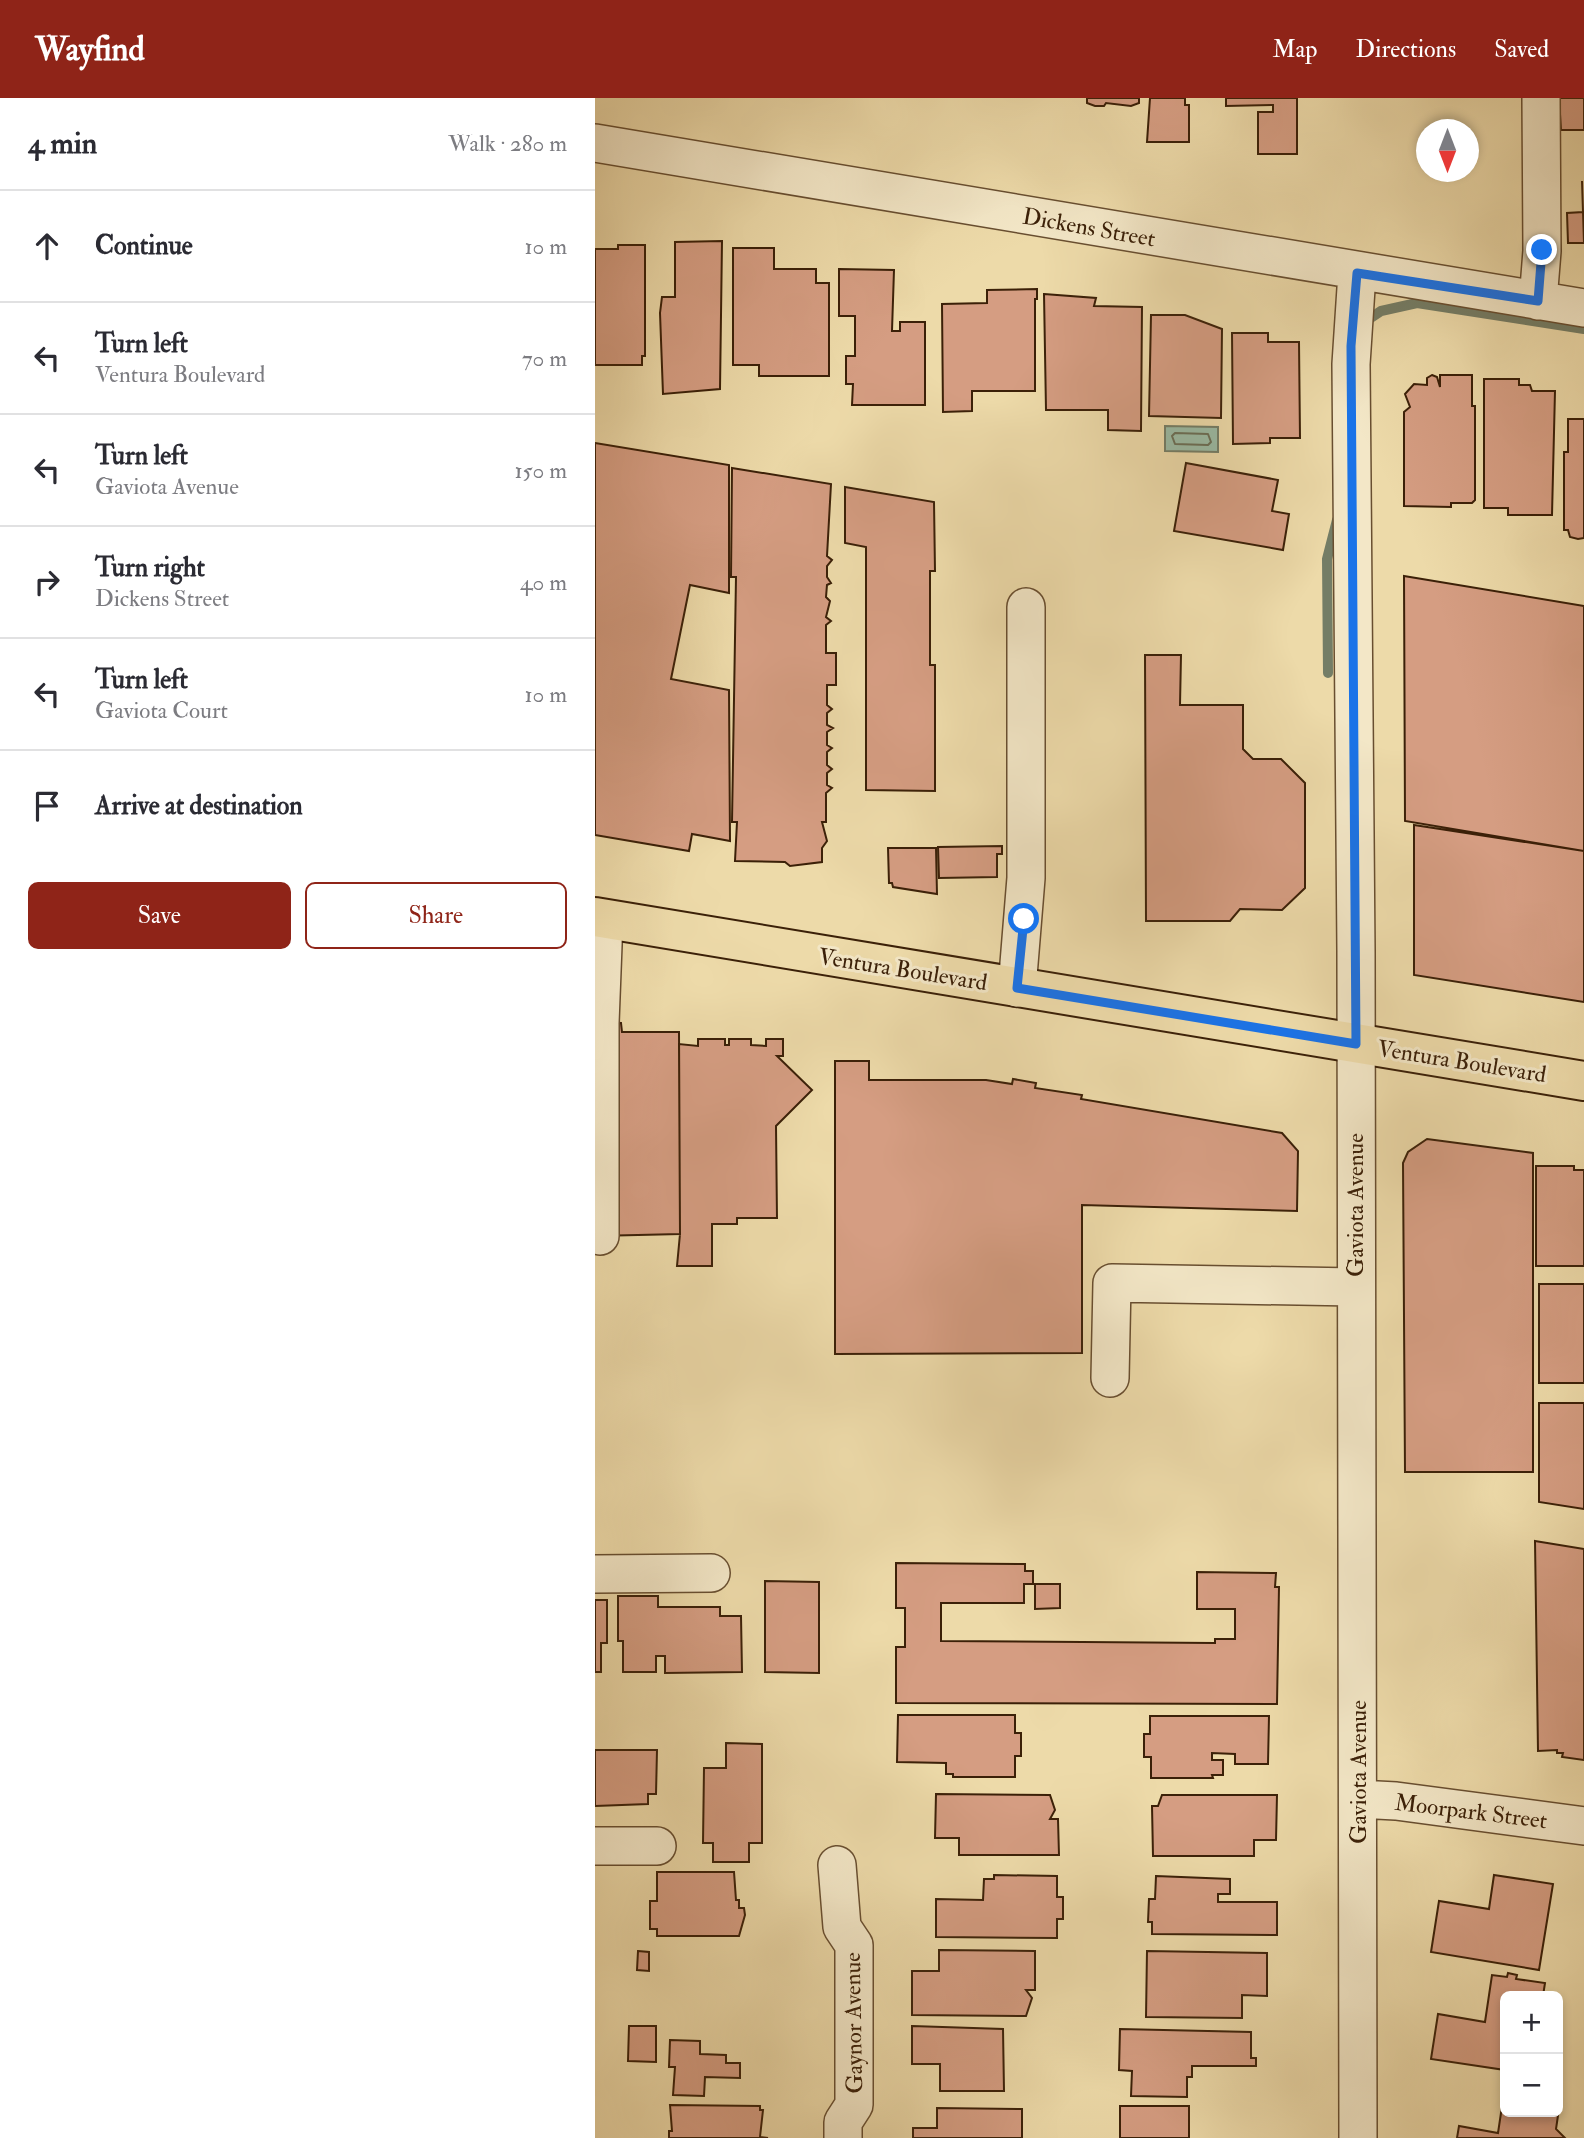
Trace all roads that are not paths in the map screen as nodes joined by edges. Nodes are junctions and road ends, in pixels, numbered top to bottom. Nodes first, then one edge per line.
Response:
1 (1541, 98) edge
2 (595, 143) edge
3 (1357, 273) junction
4 (1538, 301) junction
5 (1584, 308) edge
6 (1026, 607) dead end
7 (600, 918) edge
8 (1017, 988) junction
9 (1356, 1044) junction
10 (1584, 1081) edge
11 (600, 1237) dead end
12 (1355, 1287) junction
13 (1110, 1378) dead end
14 (711, 1573) dead end
15 (595, 1574) edge
16 (1358, 1799) junction
17 (1584, 1826) edge
18 (595, 1846) edge
19 (657, 1846) dead end
20 (837, 1865) dead end
21 (843, 2138) edge
22 (1358, 2138) edge

1 - 4 street
2 - 3 street, Dickens Street
3 - 4 street, Dickens Street
3 - 9 street, Gaviota Avenue
4 - 5 street, Dickens Street
6 - 8 street
7 - 8 main road, Ventura Boulevard
7 - 11 street
8 - 9 main road, Ventura Boulevard
9 - 10 main road, Ventura Boulevard
9 - 12 street, Gaviota Avenue
12 - 13 street
12 - 16 street, Gaviota Avenue
14 - 15 street
16 - 17 street, Moorpark Street
16 - 22 street, Gaviota Avenue
18 - 19 street
20 - 21 street, Gaynor Avenue

